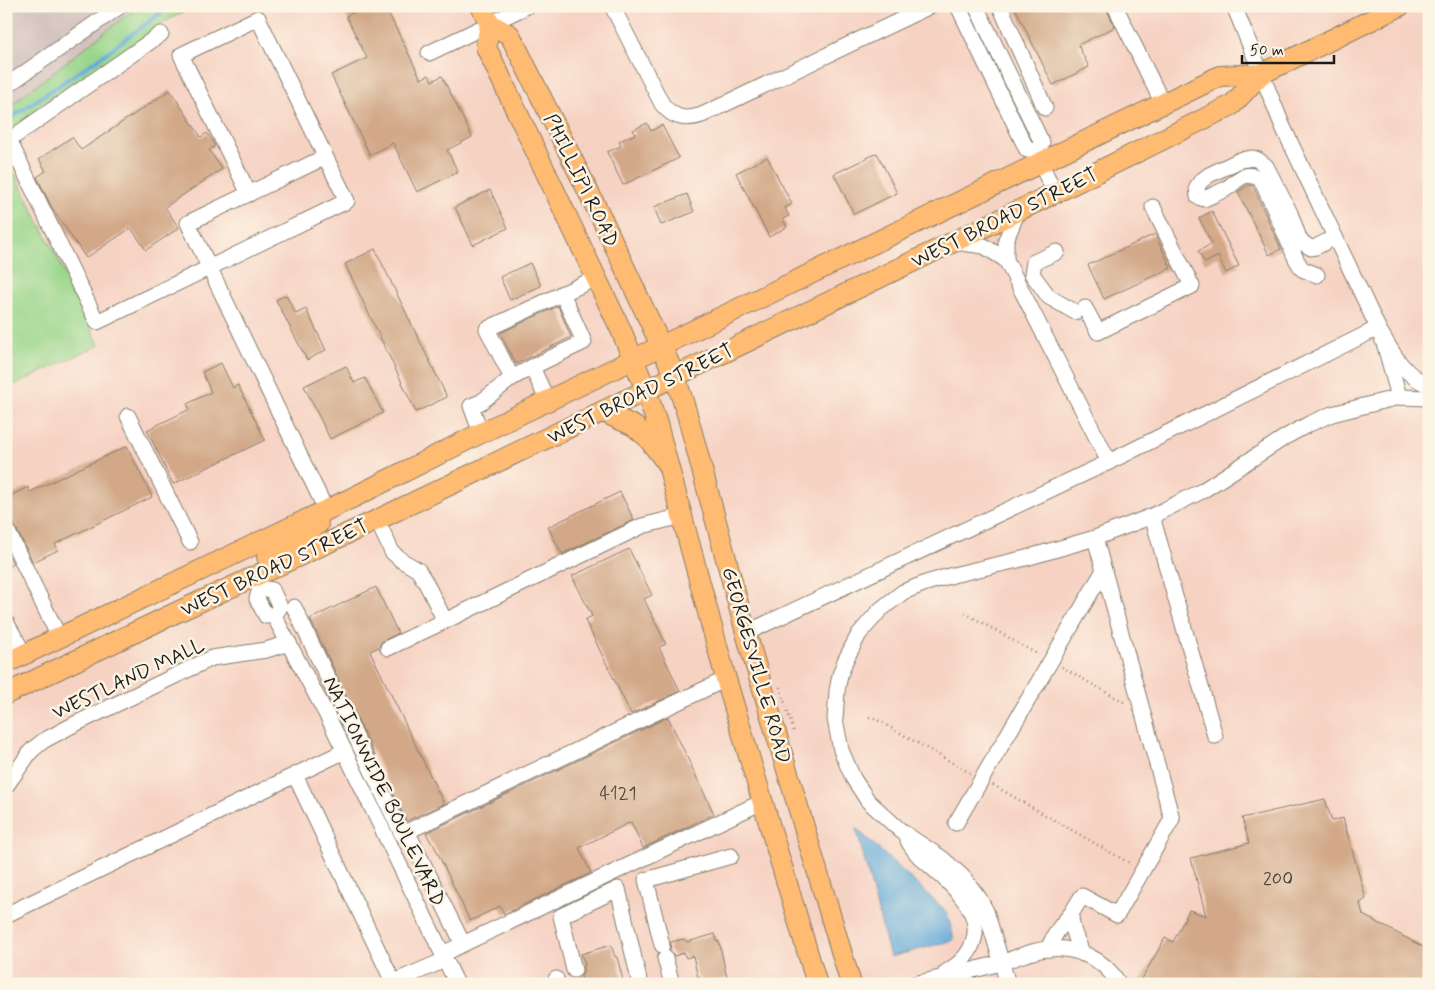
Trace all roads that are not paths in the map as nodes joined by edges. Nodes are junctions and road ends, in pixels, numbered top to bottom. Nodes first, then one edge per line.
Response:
1 (120, 6) edge
2 (481, 6) edge
3 (527, 6) edge
4 (612, 6) edge
5 (930, 6) edge
6 (958, 6) edge
7 (976, 6) edge
8 (1000, 6) edge
9 (1114, 6) edge
10 (1234, 6) edge
11 (1400, 6) edge
12 (490, 24) junction
13 (162, 34) dead end
14 (429, 53) dead end
15 (1261, 74) junction
16 (6, 86) edge
17 (1163, 104) junction
18 (1045, 108) dead end
19 (326, 157) junction
20 (1038, 158) junction
21 (1056, 192) junction
22 (249, 194) junction
23 (1153, 207) dead end
24 (1018, 211) junction
25 (1335, 237) junction
26 (954, 242) junction
27 (1057, 252) dead end
28 (1006, 260) junction
29 (210, 268) junction
30 (1317, 275) dead end
31 (596, 278) junction
32 (562, 293) junction
33 (1378, 328) junction
34 (662, 346) junction
35 (634, 360) junction
36 (532, 367) junction
37 (675, 376) junction
38 (512, 378) junction
39 (1429, 385) edge
40 (646, 390) junction
41 (1398, 397) junction
42 (1429, 398) edge
43 (548, 402) junction
44 (602, 412) junction
45 (128, 416) dead end
46 (481, 433) junction
47 (453, 448) junction
48 (1109, 462) junction
49 (668, 465) junction
50 (326, 510) junction
51 (682, 516) junction
52 (1152, 516) junction
53 (377, 520) junction
54 (6, 528) edge
55 (1095, 538) junction
56 (190, 542) dead end
57 (241, 551) junction
58 (1104, 570) junction
59 (258, 582) junction
60 (294, 607) dead end
61 (445, 621) junction
62 (6, 622) edge
63 (134, 632) junction
64 (746, 633) junction
65 (59, 637) junction
66 (289, 643) junction
67 (388, 648) dead end
68 (15, 658) edge
69 (726, 679) junction
70 (6, 694) edge
71 (1215, 736) dead end
72 (345, 751) junction
73 (295, 775) junction
74 (6, 786) edge
75 (762, 802) junction
76 (956, 824) dead end
77 (407, 831) junction
78 (901, 831) junction
79 (731, 856) dead end
80 (1071, 914) junction
81 (6, 915) edge
82 (463, 944) junction
83 (1048, 949) junction
84 (1083, 954) junction
85 (444, 957) junction
86 (1002, 962) junction
87 (574, 970) dead end
88 (922, 982) edge
89 (391, 983) edge
90 (457, 984) edge
91 (640, 984) edge
92 (672, 984) edge
93 (817, 984) edge
94 (851, 984) edge
95 (1008, 984) edge
96 (1119, 984) edge

1 - 16 street
2 - 12 main road
3 - 12 street
4 - 5 street
6 - 20 street
7 - 20 street
8 - 18 street
9 - 17 street
10 - 15 street
11 - 15 main road, WEST BROAD STREET
12 - 14 street
12 - 31 main road, PHILLIPI ROAD
12 - 34 main road, PHILLIPI ROAD
13 - 29 street
15 - 17 main road, WEST BROAD STREET
15 - 21 main road, WEST BROAD STREET
15 - 25 street
17 - 20 main road, WEST BROAD STREET
19 - 22 street
19 - 22 street
19 - 29 street
20 - 21 street
20 - 34 main road, WEST BROAD STREET
21 - 24 main road, WEST BROAD STREET
22 - 29 street
23 - 27 street
24 - 26 main road, WEST BROAD STREET
24 - 28 street
25 - 30 street
25 - 33 street
26 - 28 street
26 - 37 main road, WEST BROAD STREET
28 - 48 street
29 - 50 street
31 - 32 street
31 - 35 main road, PHILLIPI ROAD
32 - 36 street
32 - 38 street
33 - 39 street
33 - 41 street
33 - 48 street
34 - 35 main road, WEST BROAD STREET
34 - 37 main road, GEORGESVILLE ROAD
35 - 40 main road, GEORGESVILLE ROAD
35 - 43 main road, WEST BROAD STREET
36 - 38 street
36 - 43 street
37 - 40 main road, WEST BROAD STREET
37 - 64 main road, GEORGESVILLE ROAD
38 - 46 street
40 - 44 main road, WEST BROAD STREET
40 - 49 main road, GEORGESVILLE ROAD
41 - 42 street
41 - 52 street
43 - 46 main road, WEST BROAD STREET
44 - 49 main road
44 - 53 main road, WEST BROAD STREET
45 - 56 street
46 - 47 main road, WEST BROAD STREET
47 - 50 main road, WEST BROAD STREET
47 - 59 main road
48 - 64 street
49 - 51 main road, GEORGESVILLE ROAD
50 - 57 main road, WEST BROAD STREET
51 - 61 street
51 - 69 main road, GEORGESVILLE ROAD
52 - 55 street
52 - 71 street
53 - 59 main road, WEST BROAD STREET
53 - 61 street
54 - 65 street
55 - 58 street
55 - 78 street
57 - 63 main road
57 - 65 main road, WEST BROAD STREET
58 - 76 street
58 - 80 street
59 - 63 main road, WEST BROAD STREET
59 - 66 street, NATIONWIDE BOULEVARD
60 - 77 street
61 - 67 street
62 - 68 street
63 - 70 main road, WEST BROAD STREET
64 - 94 main road, GEORGESVILLE ROAD
65 - 68 main road, WEST BROAD STREET
66 - 72 street, NATIONWIDE BOULEVARD
66 - 74 street, WESTLAND MALL
69 - 75 main road, GEORGESVILLE ROAD
69 - 77 street
72 - 73 street
72 - 85 street, NATIONWIDE BOULEVARD
73 - 81 street
73 - 89 street
75 - 82 street
75 - 93 main road, GEORGESVILLE ROAD
77 - 82 street
78 - 86 street
78 - 88 street
79 - 92 street
80 - 83 street
80 - 84 street
82 - 85 street
83 - 84 street
83 - 86 street
84 - 96 street
85 - 89 street
85 - 90 street, NATIONWIDE BOULEVARD
86 - 88 street
86 - 95 street
87 - 91 street

